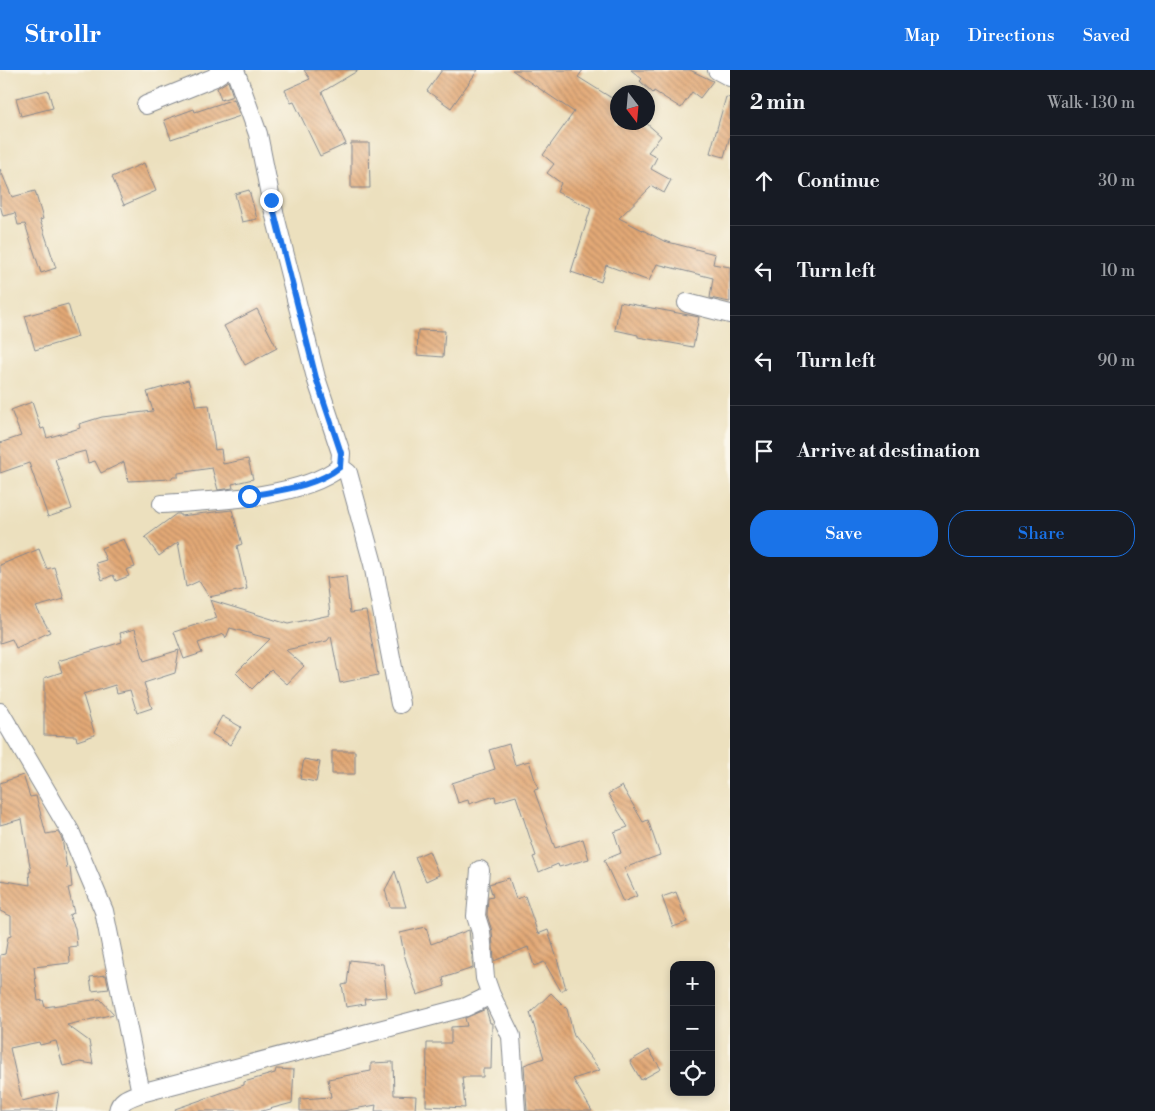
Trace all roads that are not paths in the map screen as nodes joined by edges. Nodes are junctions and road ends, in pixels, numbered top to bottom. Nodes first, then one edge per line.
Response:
1 (226, 70) edge
2 (235, 70) edge
3 (717, 70) edge
4 (730, 77) edge
5 (146, 105) dead end
6 (687, 303) dead end
7 (730, 314) edge
8 (340, 467) junction
9 (162, 504) dead end
10 (400, 704) dead end
11 (0, 712) edge
12 (480, 870) dead end
13 (491, 995) junction
14 (141, 1093) junction
15 (118, 1111) edge
16 (516, 1111) edge

1 - 5 street
2 - 8 street
3 - 4 street
6 - 7 street
8 - 9 street
8 - 10 street
11 - 14 street
12 - 13 street
13 - 14 street
13 - 16 street
14 - 15 street

